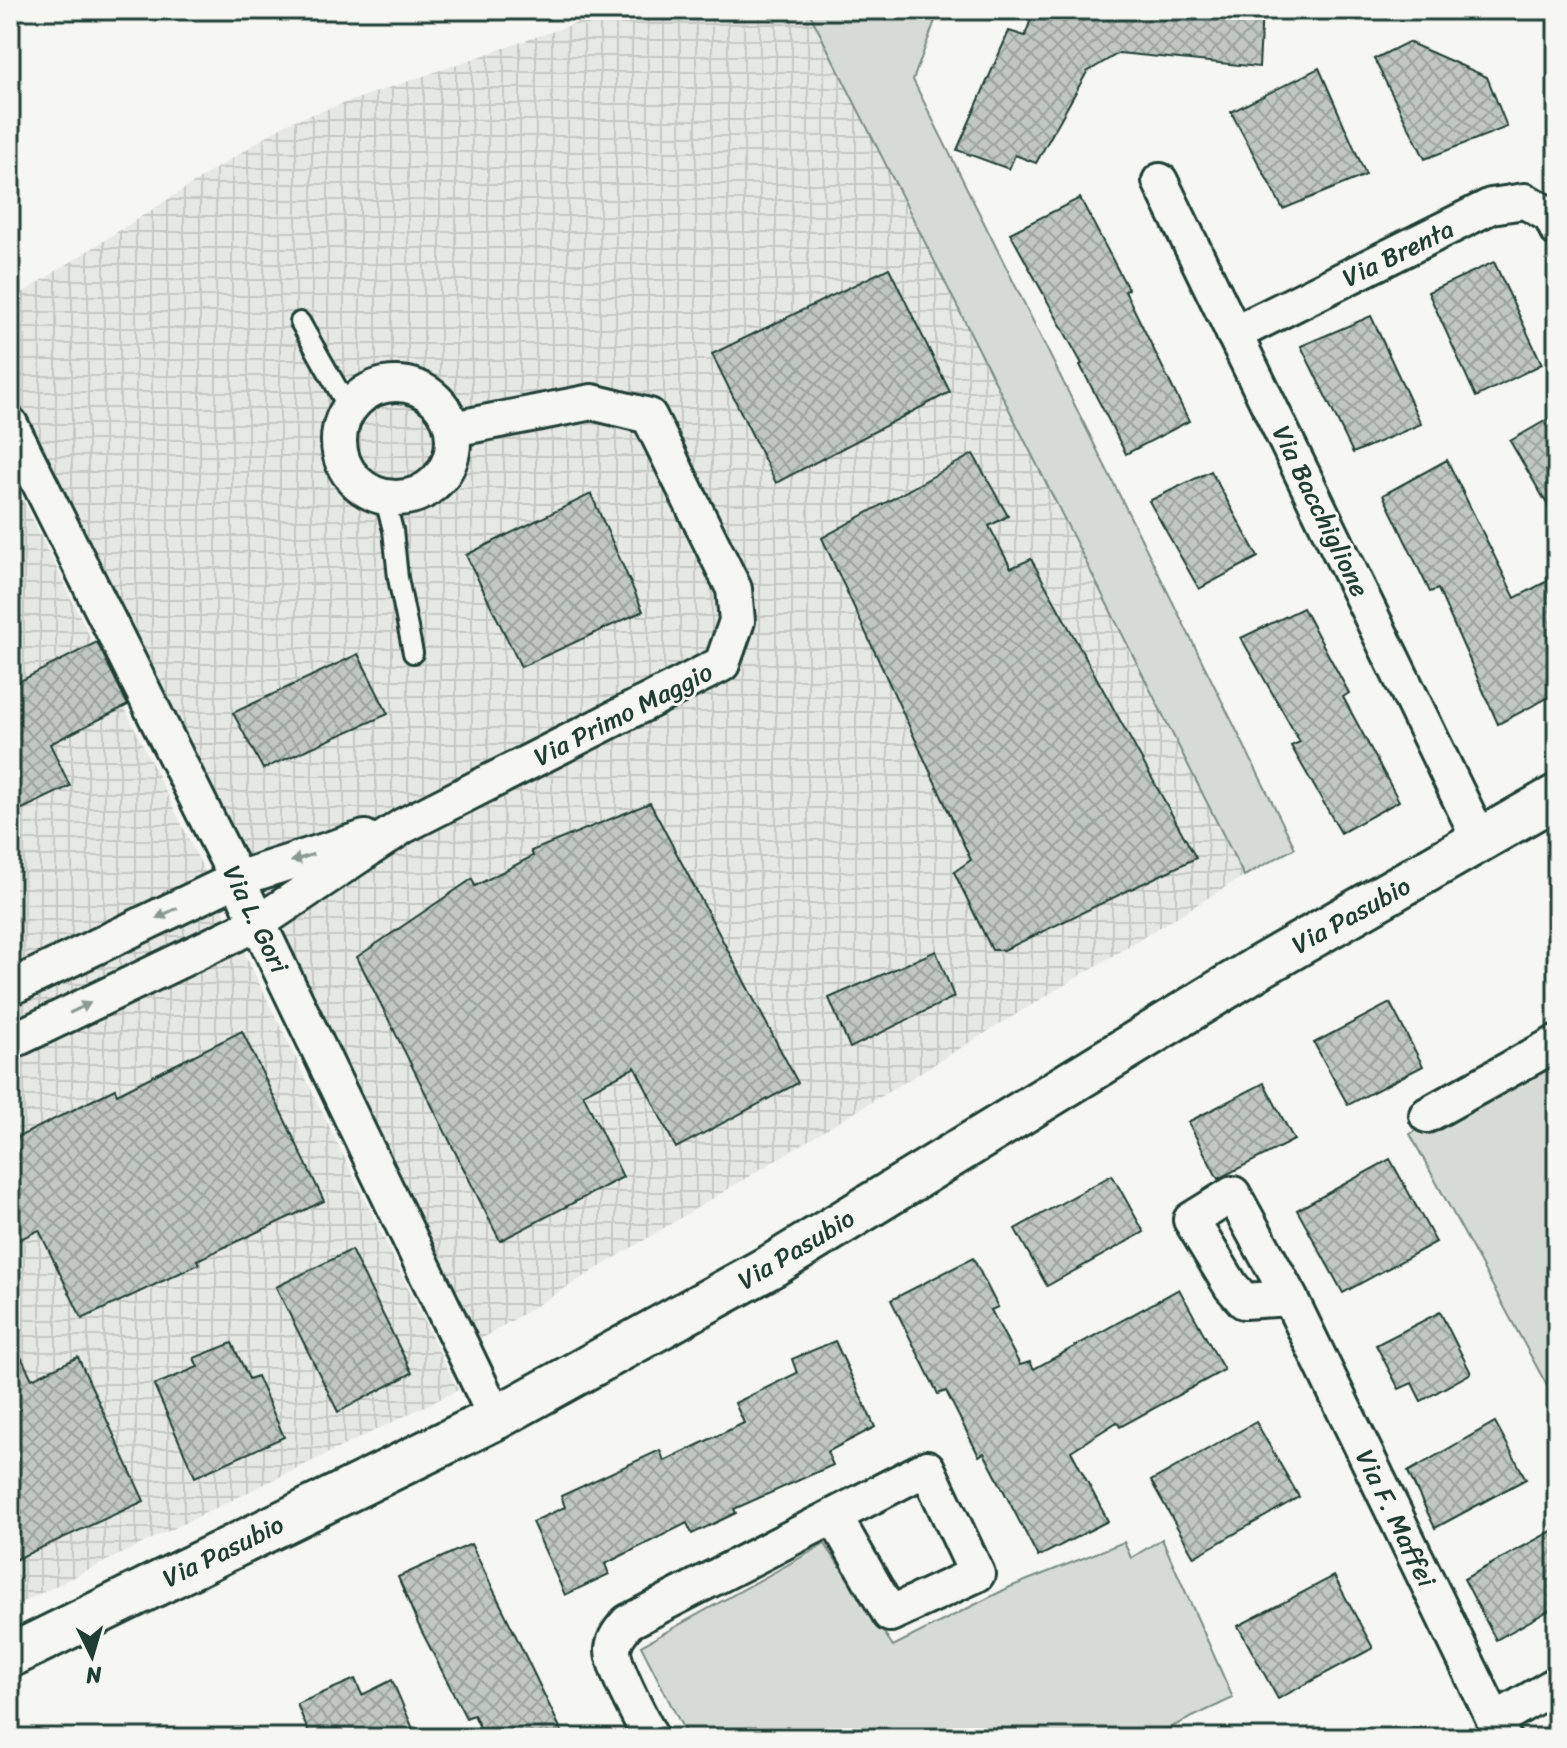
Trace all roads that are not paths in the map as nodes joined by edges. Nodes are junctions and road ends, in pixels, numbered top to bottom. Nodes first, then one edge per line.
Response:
1 (1160, 181) dead end
2 (1557, 229) edge
3 (300, 322) dead end
4 (1234, 334) junction
5 (349, 409) junction
6 (10, 424) edge
7 (453, 429) junction
8 (384, 497) junction
9 (413, 653) dead end
10 (1557, 796) edge
11 (403, 826) junction
12 (1481, 842) junction
13 (237, 879) junction
14 (258, 923) junction
15 (10, 988) edge
16 (10, 1042) edge
17 (1557, 1043) edge
18 (1427, 1115) dead end
19 (1290, 1298) dead end
20 (496, 1418) junction
21 (834, 1516) junction
22 (10, 1656) edge
23 (1557, 1684) edge
24 (1498, 1729) edge
25 (651, 1738) edge

1 - 4 street, Via Bacchiglione
2 - 4 street, Via Brenta
3 - 5 lane
4 - 12 street, Via Bacchiglione
5 - 7 street
5 - 8 street
6 - 13 street, Via L. Gori
7 - 8 street
7 - 11 street, Via Primo Maggio
8 - 9 lane
10 - 12 street, Via Pasubio
11 -> 13 street, Via Primo Maggio
11 - 14 street, Via Primo Maggio
12 - 20 street, Via Pasubio
13 - 14 street, Via L. Gori
13 -> 15 street, Via Primo Maggio
16 -> 14 street, Via Primo Maggio
14 - 20 street, Via L. Gori
17 - 18 street
19 - 24 street, Via F. Maffei
20 - 22 street, Via Pasubio
21 - 21 street
21 - 25 street
23 - 24 street

